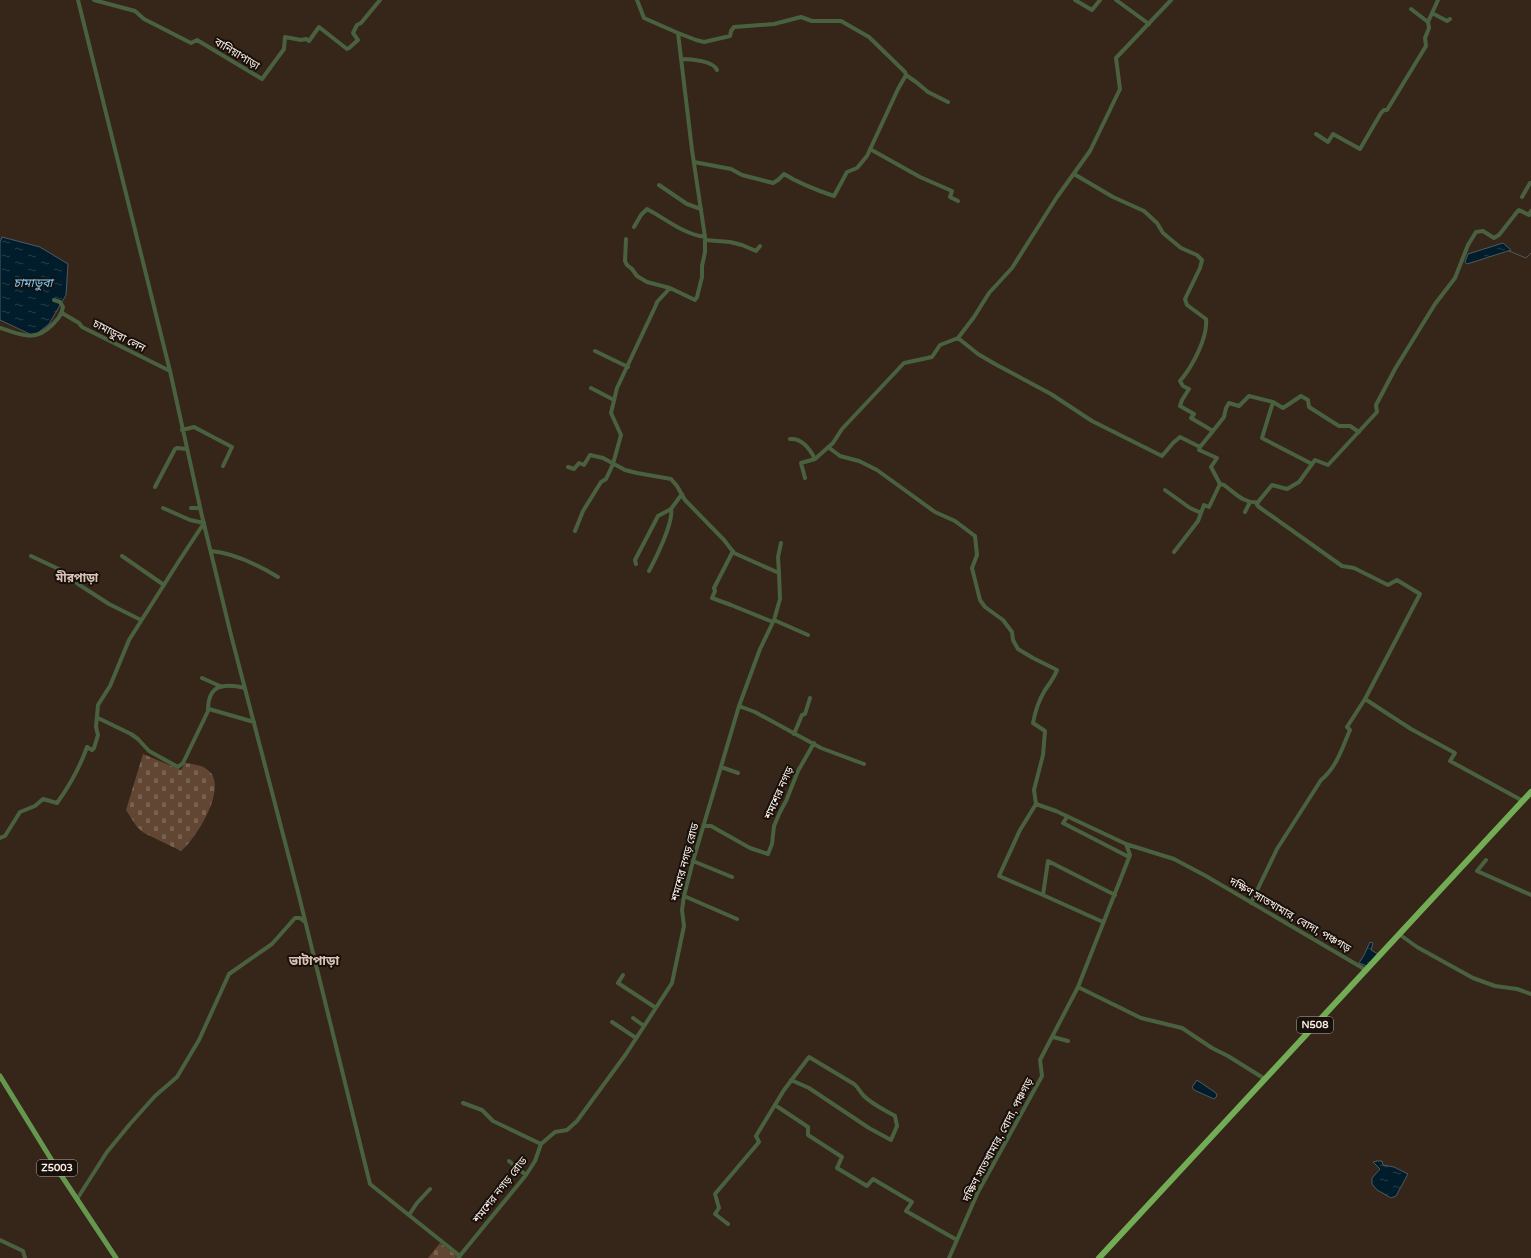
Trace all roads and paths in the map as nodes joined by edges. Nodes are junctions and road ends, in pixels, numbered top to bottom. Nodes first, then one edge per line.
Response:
1 (78, 0) edge
2 (94, 0) edge
3 (380, 0) edge
4 (1075, 0) edge
5 (1100, 0) edge
6 (1116, 0) edge
7 (1171, 0) edge
8 (1438, 0) edge
9 (638, 2) edge
10 (1411, 9) dead end
11 (1432, 13) junction
12 (1450, 18) dead end
13 (1428, 22) junction
14 (1149, 24) junction
15 (678, 33) junction
16 (681, 59) junction
17 (717, 70) dead end
18 (906, 75) junction
19 (948, 102) dead end
20 (1316, 134) dead end
21 (870, 149) junction
22 (694, 162) junction
23 (1074, 174) junction
24 (1531, 183) edge
25 (659, 185) dead end
26 (1522, 197) dead end
27 (958, 201) dead end
28 (701, 209) junction
29 (1531, 210) edge
30 (634, 228) dead end
31 (626, 239) dead end
32 (705, 239) junction
33 (760, 246) dead end
34 (670, 288) junction
35 (54, 300) dead end
36 (62, 313) junction
37 (0, 328) edge
38 (958, 338) junction
39 (595, 351) dead end
40 (628, 367) junction
41 (170, 371) junction
42 (591, 388) dead end
43 (614, 400) junction
44 (1273, 402) junction
45 (182, 430) junction
46 (1213, 432) junction
47 (1359, 432) junction
48 (790, 438) dead end
49 (1200, 447) junction
50 (828, 448) junction
51 (187, 449) junction
52 (815, 459) junction
53 (613, 464) junction
54 (1312, 464) junction
55 (223, 466) dead end
56 (568, 467) dead end
57 (804, 478) dead end
58 (1220, 484) junction
59 (155, 487) dead end
60 (1165, 490) dead end
61 (682, 494) junction
62 (1250, 502) junction
63 (1258, 502) junction
64 (163, 508) dead end
65 (191, 508) dead end
66 (200, 508) junction
67 (671, 509) junction
68 (1245, 512) dead end
69 (1201, 513) junction
70 (204, 523) junction
71 (575, 531) dead end
72 (781, 543) dead end
73 (211, 551) junction
74 (733, 551) junction
75 (1174, 552) dead end
76 (31, 556) dead end
77 (122, 556) dead end
78 (636, 564) dead end
79 (649, 572) dead end
80 (780, 573) junction
81 (278, 578) dead end
82 (164, 585) junction
83 (142, 620) junction
84 (773, 621) junction
85 (808, 635) dead end
86 (202, 678) dead end
87 (220, 686) junction
88 (245, 688) junction
89 (810, 698) dead end
90 (1365, 700) junction
91 (739, 706) junction
92 (208, 710) junction
93 (98, 718) junction
94 (254, 722) junction
95 (794, 734) junction
96 (814, 743) junction
97 (864, 764) dead end
98 (721, 767) junction
99 (738, 773) dead end
100 (1531, 792) edge
101 (1523, 801) junction
102 (1036, 804) junction
103 (1067, 817) junction
104 (704, 826) junction
105 (0, 838) edge
106 (1126, 844) junction
107 (1130, 857) junction
108 (1486, 860) dead end
109 (693, 861) junction
110 (732, 878) dead end
111 (1043, 895) junction
112 (1115, 895) junction
113 (1531, 895) edge
114 (684, 896) junction
115 (1251, 903) junction
116 (737, 919) dead end
117 (305, 922) junction
118 (1103, 922) junction
119 (1399, 934) junction
120 (1366, 970) junction
121 (624, 975) dead end
122 (1078, 987) junction
123 (1529, 993) edge
124 (656, 1008) junction
125 (633, 1018) dead end
126 (612, 1022) dead end
127 (644, 1026) junction
128 (1053, 1037) junction
129 (636, 1038) junction
130 (1068, 1041) dead end
131 (0, 1076) edge
132 (1265, 1079) junction
133 (791, 1080) junction
134 (464, 1102) dead end
135 (775, 1105) junction
136 (541, 1144) junction
137 (509, 1161) dead end
138 (526, 1175) junction
139 (430, 1189) dead end
140 (77, 1199) junction
141 (407, 1216) junction
142 (728, 1224) dead end
143 (0, 1240) edge
144 (957, 1240) junction
145 (459, 1257) edge
146 (25, 1258) edge
147 (116, 1258) edge
148 (950, 1258) edge
149 (1099, 1258) edge

1 - 41 street
2 - 3 street, বানিয়াপাড়া
4 - 5 street
6 - 14 street
7 - 14 street
8 - 11 street
9 - 15 street
10 - 13 street
11 - 12 street
11 - 13 street
13 - 20 street
14 - 23 street
15 - 16 street
15 - 18 street
16 - 17 street
16 - 22 street
18 - 19 street
18 - 21 street
21 - 22 street
21 - 27 street
22 - 28 street
23 - 38 street
23 - 46 street
24 - 26 street
25 - 28 street
28 - 32 street
29 - 47 street
30 - 32 street
31 - 34 street
32 - 33 street
32 - 34 street
34 - 40 street
35 - 36 street, চামাডুবা লেন
36 - 37 street
36 - 41 street, চামাডুবা লেন
38 - 49 street
38 - 50 street
39 - 40 street
40 - 43 street
41 - 45 street
42 - 43 street
43 - 53 street
44 - 46 street
44 - 47 street
44 - 54 street
45 - 51 street
45 - 55 street
46 - 49 street
47 - 54 street
48 - 52 street
49 - 58 street
50 - 52 street
50 - 102 street
51 - 59 street
51 - 66 street
52 - 57 street
53 - 56 street
53 - 61 street
53 - 71 street
54 - 63 street
58 - 62 street
58 - 69 street
60 - 69 street
61 - 67 street
61 - 74 street
62 - 63 street
62 - 68 street
63 - 90 street
64 - 70 street
65 - 66 street
66 - 70 street
67 - 78 street
67 - 79 street
69 - 75 street
70 - 73 street
70 - 82 street
72 - 80 street, শমশের নগড় রোড
73 - 81 street
73 - 88 street
74 - 80 street
74 - 84 street
76 - 83 street
77 - 82 street
80 - 84 street, শমশের নগড় রোড
82 - 83 street
83 - 93 street
84 - 85 street
84 - 91 street, শমশের নগড় রোড
86 - 87 street
87 - 88 street
87 - 92 street
88 - 94 street
89 - 95 street
90 - 101 street
90 - 115 street
91 - 95 street
91 - 98 street, শমশের নগড় রোড
92 - 93 street
92 - 94 street
93 - 105 street
94 - 117 street
95 - 96 street
96 - 97 street
96 - 104 street, শমশের নগড়
98 - 99 street
98 - 104 street, শমশের নগড় রোড
100 - 101 highway, N508
101 - 119 highway, N508
102 - 103 street
102 - 111 street
103 - 106 street
103 - 107 street
104 - 109 street, শমশের নগড় রোড
106 - 107 street
106 - 115 street, দক্ষিণ সাতখামার, বোদা, পঞ্চগড়
107 - 112 street, দক্ষিণ সাতখামার, বোদা, পঞ্চগড়
108 - 113 street
109 - 110 street
109 - 114 street, শমশের নগড় রোড
111 - 112 street
111 - 118 street
112 - 118 street, দক্ষিণ সাতখামার, বোদা, পঞ্চগড়
114 - 116 street
114 - 124 street, শমশের নগড় রোড
115 - 120 street, দক্ষিণ সাতখামার, বোদা, পঞ্চগড়
117 - 140 street
117 - 141 street
118 - 122 street, দক্ষিণ সাতখামার, বোদা, পঞ্চগড়
119 - 120 highway, N508
119 - 123 street
120 - 132 highway, N508
121 - 124 street
122 - 128 street, দক্ষিণ সাতখামার, বোদা, পঞ্চগড়
122 - 132 street
124 - 127 street, শমশের নগড় রোড
125 - 127 street
126 - 129 street
127 - 129 street, শমশের নগড় রোড
128 - 130 street
128 - 144 street, দক্ষিণ সাতখামার, বোদা, পঞ্চগড়
129 - 136 street, শমশের নগড় রোড
131 - 140 main road, Z5003
132 - 149 highway, N508
133 - 133 street
133 - 135 street
134 - 136 street
135 - 142 street
135 - 144 street
136 - 138 street, শমশের নগড় রোড
137 - 138 street
138 - 145 street, শমশের নগড় রোড
139 - 141 street
140 - 147 main road, Z5003
141 - 145 street
143 - 146 street
144 - 148 street, দক্ষিণ সাতখামার, বোদা, পঞ্চগড়

